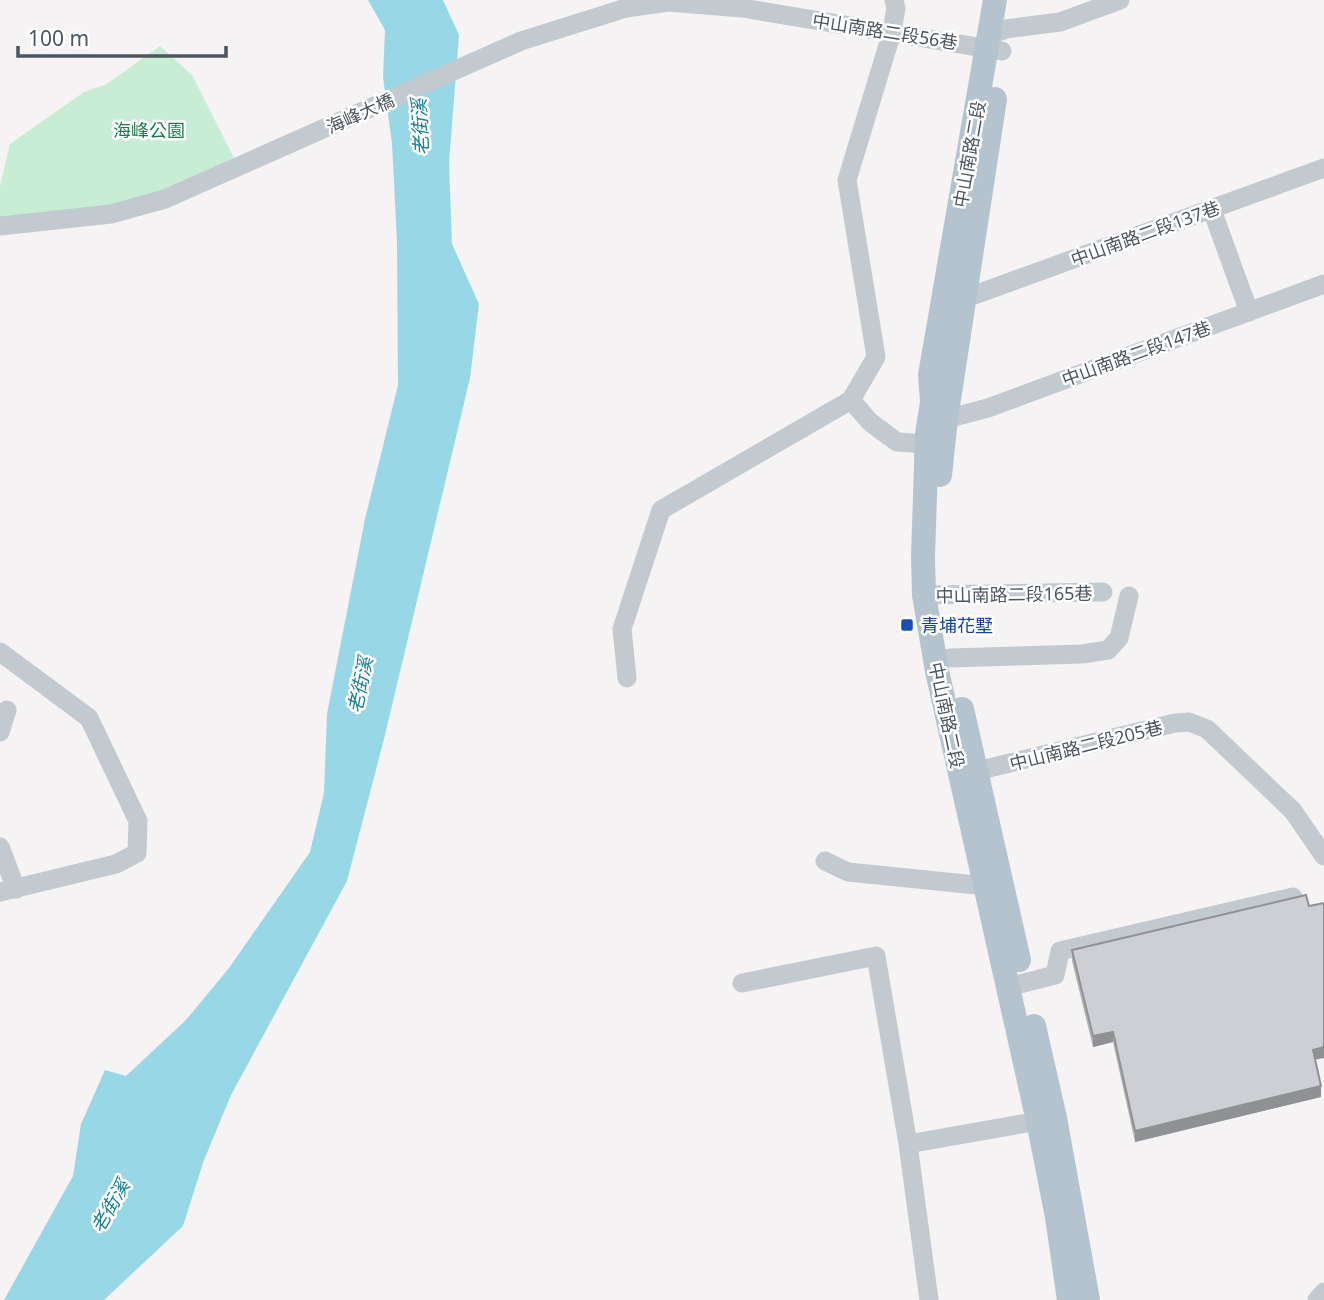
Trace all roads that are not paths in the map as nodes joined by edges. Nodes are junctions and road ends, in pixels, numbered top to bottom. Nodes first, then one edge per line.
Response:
1 (894, 0) edge
2 (995, 0) edge
3 (1011, 0) edge
4 (1120, 0) edge
5 (892, 32) junction
6 (521, 41) joint
7 (996, 41) junction
8 (1324, 168) edge
9 (1212, 210) junction
10 (0, 226) edge
11 (1324, 284) edge
12 (966, 298) junction
13 (1249, 312) junction
14 (851, 400) junction
15 (946, 419) junction
16 (926, 444) junction
17 (1103, 592) dead end
18 (932, 595) junction
19 (1129, 596) dead end
20 (0, 652) edge
21 (950, 658) junction
22 (627, 678) dead end
23 (7, 709) dead end
24 (0, 732) edge
25 (968, 773) junction
26 (0, 847) edge
27 (1324, 856) edge
28 (825, 861) dead end
29 (986, 886) junction
30 (8, 891) edge
31 (1293, 897) edge
32 (742, 983) dead end
33 (1016, 985) junction
34 (1038, 1121) junction
35 (908, 1144) junction
36 (1324, 1292) edge
37 (929, 1300) edge
38 (1069, 1300) edge
39 (1088, 1300) edge
40 (1317, 1300) edge

1 - 5 street
2 - 7 main road, 中山南路二段
3 - 7 main road, 中山南路二段
4 - 7 street, 中山南路二段56巷
5 - 6 street, 中山南路二段56巷
5 - 7 street, 中山南路二段56巷
5 - 14 street
6 - 10 street, 海峰大橋
7 - 12 main road, 中山南路二段
7 - 16 main road, 中山南路二段
8 - 9 street, 中山南路二段137巷
9 - 12 street, 中山南路二段137巷
9 - 13 street
11 - 13 street, 中山南路二段147巷
12 - 15 main road, 中山南路二段
13 - 15 street, 中山南路二段147巷
14 - 16 street
14 - 22 street
15 - 18 main road, 中山南路二段
16 - 18 main road, 中山南路二段
17 - 18 street, 中山南路二段165巷
18 - 21 main road, 中山南路二段
18 - 25 main road, 中山南路二段
19 - 21 street
20 - 30 street
21 - 25 main road, 中山南路二段
23 - 24 street
25 - 27 street, 中山南路二段205巷
25 - 29 main road, 中山南路二段
25 - 33 main road, 中山南路二段
26 - 30 street
28 - 29 street
29 - 33 main road, 中山南路二段
31 - 33 street
32 - 35 street
33 - 34 main road, 中山南路二段
33 - 39 main road, 中山南路二段
34 - 35 street
34 - 38 main road, 中山南路二段
35 - 37 street
36 - 40 street

